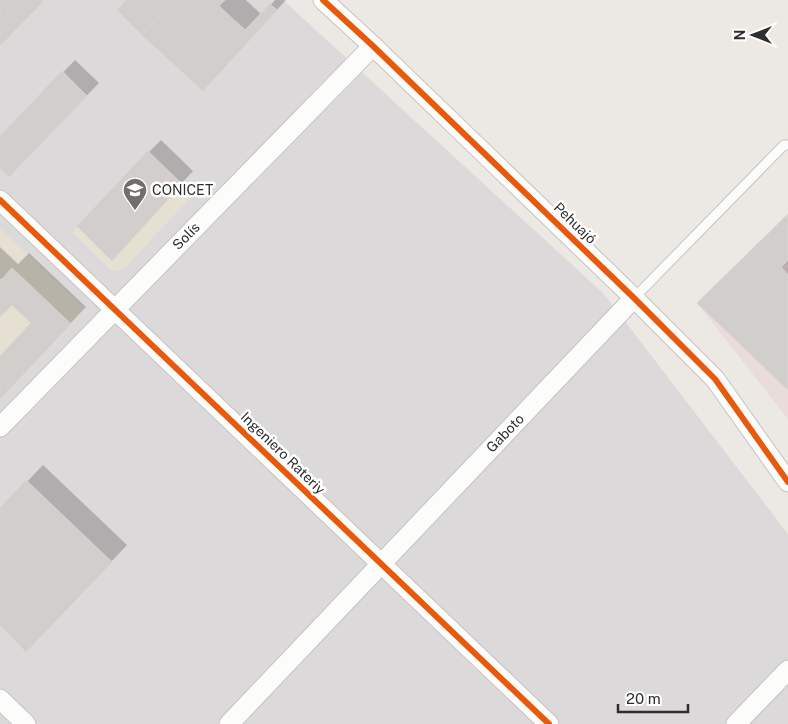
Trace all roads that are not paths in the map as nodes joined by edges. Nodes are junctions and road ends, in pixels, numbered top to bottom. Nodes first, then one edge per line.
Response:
1 (323, 0) edge
2 (373, 46) junction
3 (786, 145) edge
4 (0, 200) edge
5 (634, 298) junction
6 (114, 309) junction
7 (0, 427) edge
8 (788, 482) edge
9 (381, 564) junction
10 (788, 670) edge
11 (0, 699) edge
12 (26, 724) edge
13 (229, 724) edge
14 (549, 724) edge
15 (736, 724) edge

1 - 2 street, Pehuajó
2 - 5 street, Pehuajó
2 - 6 street, Solís
3 - 5 lane, Gaboto
4 - 6 street, Ingeniero Rateriy
5 - 8 street, Pehuajó
5 - 9 street, Gaboto
6 - 7 street, Solís
6 - 9 street, Ingeniero Rateriy
9 - 13 street, Gaboto
9 - 14 street, Ingeniero Rateriy
10 - 15 street
11 - 12 street

